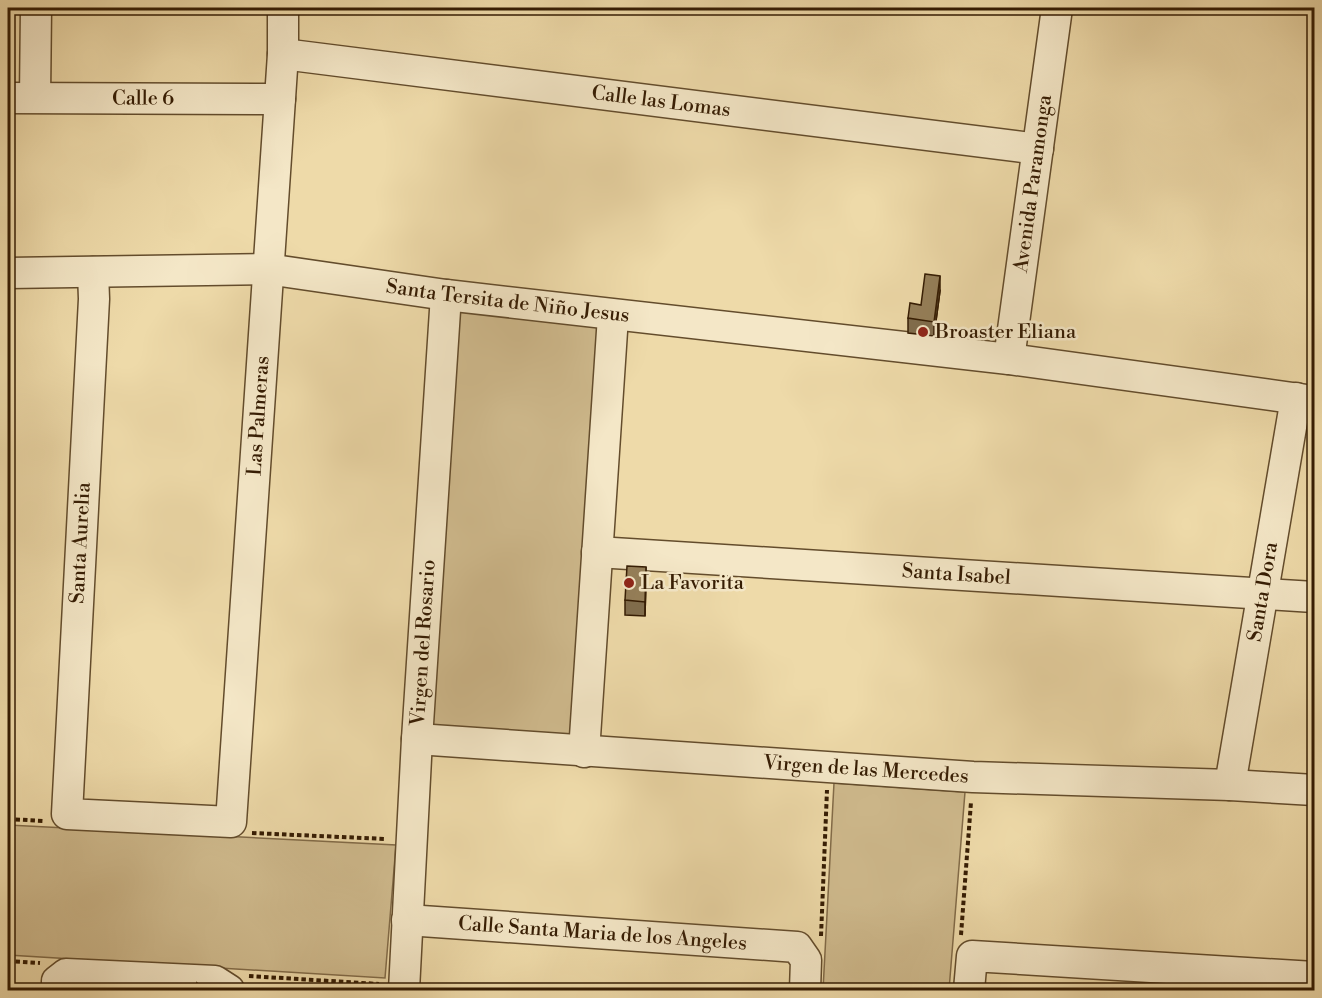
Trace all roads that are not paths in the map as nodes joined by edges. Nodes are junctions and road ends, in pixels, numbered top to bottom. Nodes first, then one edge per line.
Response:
1 (36, 8) edge
2 (283, 8) edge
3 (1057, 8) edge
4 (283, 54) junction
5 (21, 98) edge
6 (280, 99) junction
7 (1038, 149) junction
8 (267, 269) junction
9 (93, 272) junction
10 (8, 273) edge
11 (446, 295) junction
12 (613, 316) junction
13 (1009, 359) junction
14 (1305, 400) edge
15 (597, 552) junction
16 (1264, 594) junction
17 (1314, 597) edge
18 (417, 739) junction
19 (584, 752) junction
20 (1230, 785) junction
21 (1314, 790) edge
22 (67, 814) joint
23 (407, 921) junction
24 (1314, 977) edge
25 (234, 983) edge
26 (57, 986) edge
27 (404, 988) edge
28 (806, 990) edge
29 (969, 990) edge

1 - 5 street
2 - 4 street, Las Palmeras
3 - 7 street, Avenida Paramonga
4 - 6 street, Las Palmeras
4 - 7 street, Calle las Lomas
5 - 6 street, Calle 6
6 - 8 street, Las Palmeras
7 - 13 street, Avenida Paramonga
8 - 9 street, Santa Tersita de Niño Jesus
8 - 11 street, Santa Tersita de Niño Jesus
8 - 22 street, Las Palmeras
9 - 10 street, Santa Tersita de Niño Jesus
9 - 22 street, Santa Aurelia
11 - 12 street, Santa Tersita de Niño Jesus
11 - 18 street, Virgen del Rosario
12 - 13 street, Santa Tersita de Niño Jesus
12 - 15 street
13 - 14 street, Santa Tersita de Niño Jesus
14 - 16 street, Santa Dora
15 - 16 street, Santa Isabel
15 - 19 street
16 - 17 street, Santa Isabel
16 - 20 street, Santa Dora
18 - 19 street, Virgen de las Mercedes
18 - 23 street, Virgen del Rosario
19 - 20 street, Virgen de las Mercedes
20 - 21 street, Virgen de las Mercedes
23 - 27 street, Virgen del Rosario
23 - 28 street, Calle Santa Maria de los Angeles
24 - 29 street
25 - 26 street

